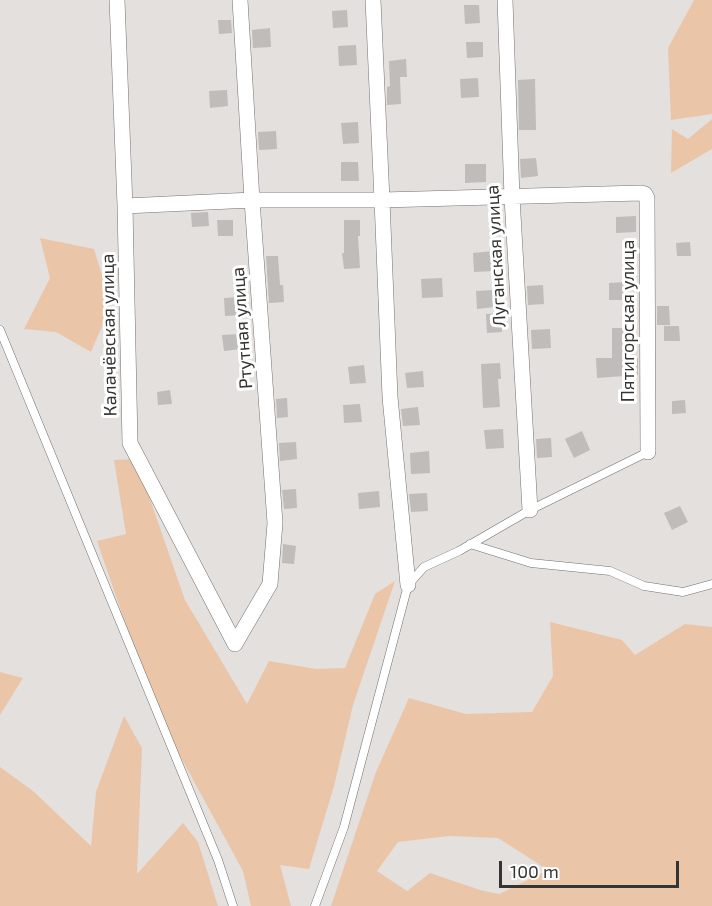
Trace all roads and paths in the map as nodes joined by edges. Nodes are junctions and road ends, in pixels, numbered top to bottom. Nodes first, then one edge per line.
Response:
1 (117, 0) edge
2 (240, 0) edge
3 (373, 0) edge
4 (505, 0) edge
5 (512, 197) junction
6 (252, 200) junction
7 (382, 200) junction
8 (125, 206) junction
9 (0, 330) edge
10 (648, 452) joint
11 (530, 510) junction
12 (470, 544) junction
13 (712, 584) edge
14 (408, 585) junction
15 (235, 644) joint
16 (233, 906) edge
17 (315, 906) edge

1 - 8 street, Калачёвская улица
2 - 6 street, Ртутная улица
3 - 7 street
4 - 5 street, Луганская улица
5 - 7 street
5 - 10 street, Пятигорская улица
5 - 11 street, Луганская улица
6 - 7 street
6 - 8 street
6 - 15 street, Ртутная улица
7 - 14 street
8 - 15 street, Калачёвская улица
9 - 16 lane
10 - 11 lane
11 - 12 lane
12 - 13 lane
12 - 14 lane
14 - 17 lane

